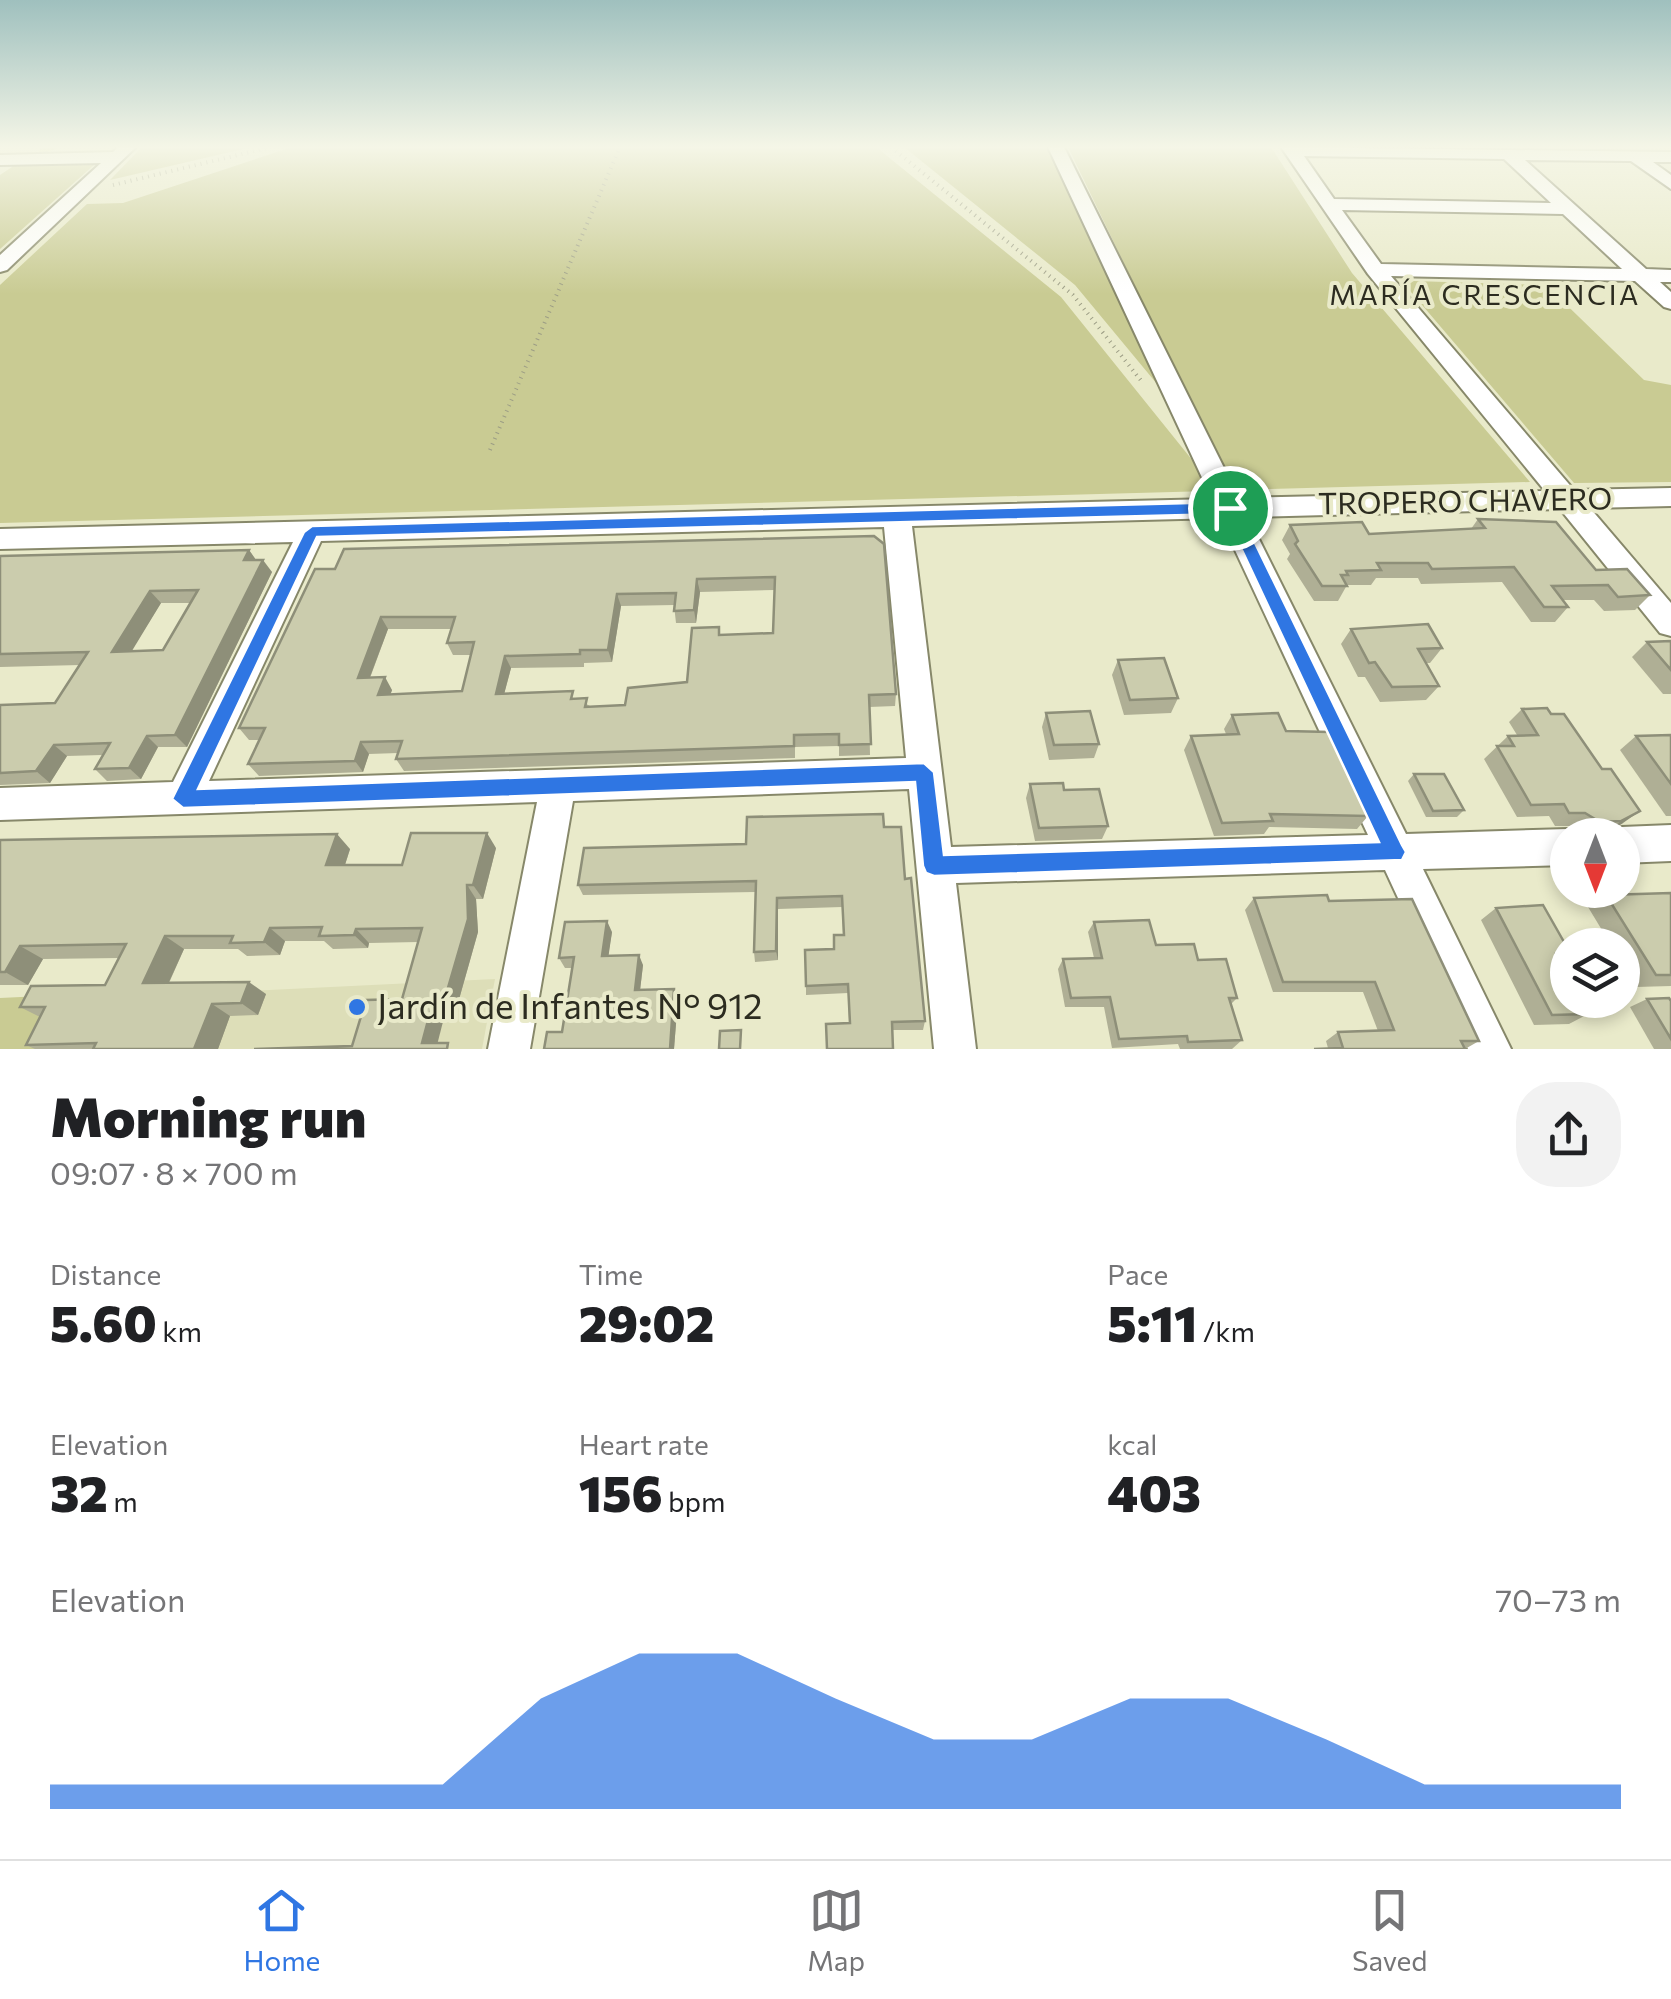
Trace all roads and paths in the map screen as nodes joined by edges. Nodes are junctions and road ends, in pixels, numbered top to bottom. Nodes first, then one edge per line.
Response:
1 (76, 196) edge
2 (599, 196) edge
3 (951, 196) edge
4 (1080, 196) edge
5 (1323, 196) edge
6 (1552, 196) edge
7 (1329, 204) junction
8 (1566, 209) junction
9 (0, 266) edge
10 (1375, 270) junction
11 (1638, 276) junction
12 (1671, 276) edge
13 (1671, 303) edge
14 (1153, 396) dead end
15 (490, 450) dead end
16 (1671, 497) edge
17 (1566, 499) junction
18 (1230, 508) junction
19 (897, 516) junction
20 (312, 532) junction
21 (0, 539) edge
22 (1671, 624) edge
23 (924, 772) junction
24 (558, 785) junction
25 (183, 799) junction
26 (0, 804) edge
27 (1671, 843) edge
28 (1640, 844) edge
29 (1550, 847) edge
30 (1395, 852) junction
31 (934, 866) junction
32 (509, 1049) edge
33 (955, 1049) edge
34 (1490, 1049) edge

1 - 9 street
2 - 15 path
3 - 14 path
4 - 18 street
5 - 7 street
6 - 8 street
7 - 8 street
7 - 10 street
8 - 11 street
10 - 11 street
10 - 17 street
11 - 12 street
11 - 13 street
16 - 17 street, TROPERO CHAVERO
17 - 18 street, TROPERO CHAVERO
17 - 22 street
18 - 19 street, TROPERO CHAVERO
18 - 30 street
19 - 20 street, TROPERO CHAVERO
19 - 23 street
20 - 21 street, TROPERO CHAVERO
20 - 25 street
23 - 24 street
23 - 31 street
24 - 25 street
24 - 32 street
25 - 26 street
27 - 28 street
29 - 30 street
30 - 31 street
30 - 34 street
31 - 33 street

